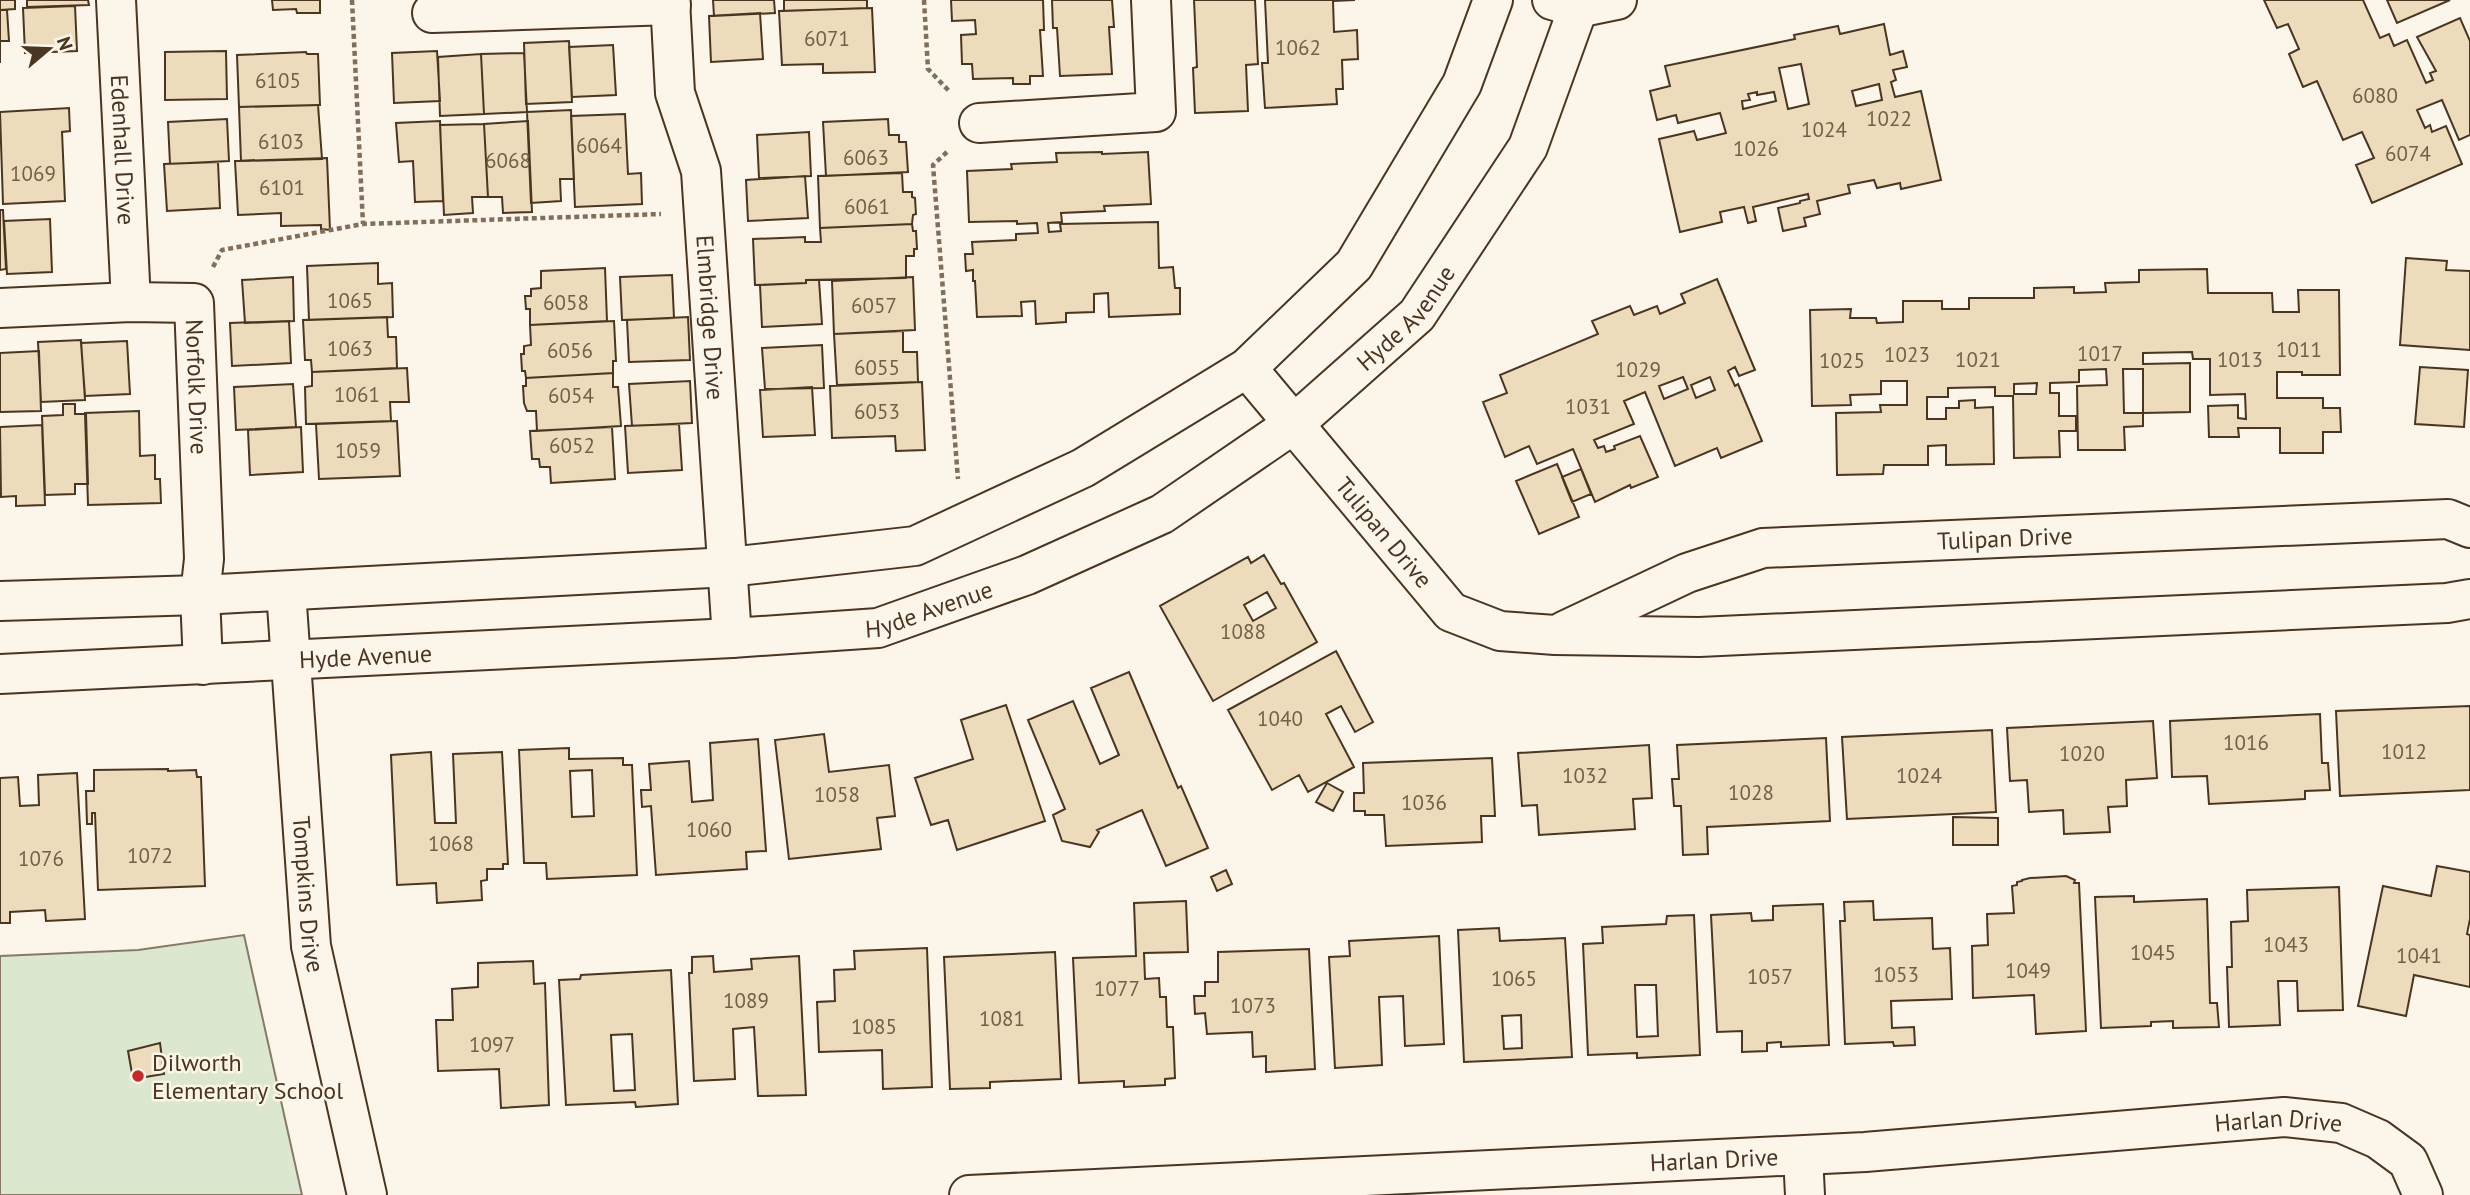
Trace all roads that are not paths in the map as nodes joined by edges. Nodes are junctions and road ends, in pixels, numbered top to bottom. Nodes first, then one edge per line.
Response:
1 (116, 0) edge
2 (1151, 0) edge
3 (1493, 0) edge
4 (1617, 0) edge
5 (671, 3) edge
6 (1570, 3) edge
7 (432, 13) dead end
8 (979, 123) road end
9 (131, 302) junction
10 (0, 308) edge
11 (1247, 368) junction
12 (1295, 423) junction
13 (2470, 528) edge
14 (729, 567) junction
15 (286, 591) junction
16 (200, 595) junction
17 (2470, 599) edge
18 (0, 601) edge
19 (1555, 635) junction
20 (732, 638) junction
21 (290, 661) junction
22 (203, 665) junction
23 (0, 674) edge
24 (1803, 1156) junction
25 (367, 1195) edge
26 (970, 1195) edge
27 (1805, 1195) edge
28 (2423, 1195) edge

1 - 9 street, Edenhall Drive
2 - 8 street
3 - 11 street
4 - 6 street
5 - 7 street
5 - 14 street, Elmbridge Drive
6 - 12 street, Hyde Avenue
9 - 10 street, Norfolk Drive
9 - 16 street, Norfolk Drive
11 - 12 street, Tulipan Drive
11 - 14 street
12 - 19 street, Tulipan Drive
12 - 20 street, Hyde Avenue
13 - 19 street, Tulipan Drive
14 - 15 street
14 - 20 street, Elmbridge Drive
15 - 16 street
15 - 21 street, Tompkins Drive
16 - 18 street
16 - 22 street, Norfolk Drive
17 - 19 street, Tulipan Drive
20 - 21 street, Hyde Avenue
21 - 22 street, Hyde Avenue
21 - 25 street, Tompkins Drive
22 - 23 street, Hyde Avenue
24 - 26 street, Harlan Drive
24 - 27 street
24 - 28 street, Harlan Drive

